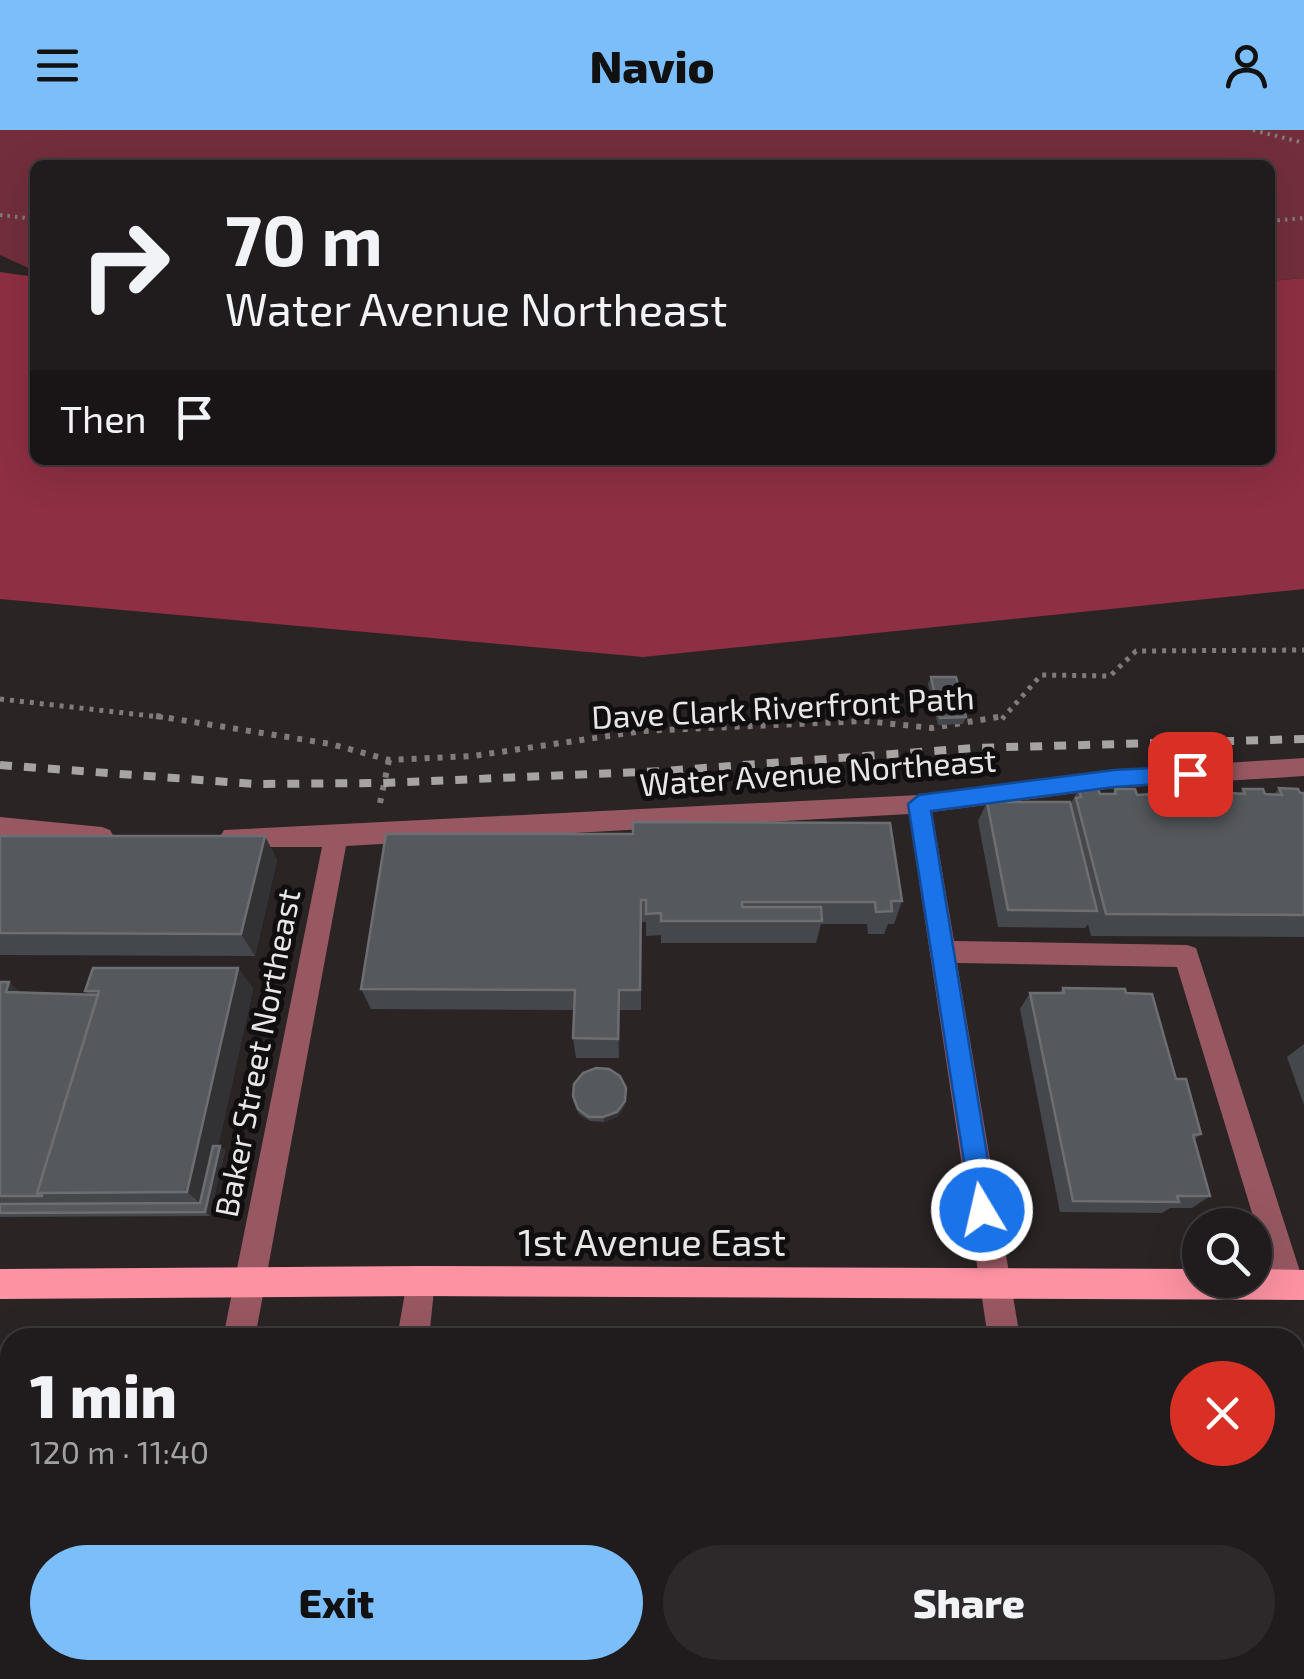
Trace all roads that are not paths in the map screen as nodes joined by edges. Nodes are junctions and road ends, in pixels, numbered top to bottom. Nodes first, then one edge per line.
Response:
1 (1304, 767) edge
2 (919, 804) junction
3 (0, 827) edge
4 (120, 837) edge
5 (198, 837) edge
6 (336, 837) junction
7 (942, 952) junction
8 (420, 1281) junction
9 (248, 1283) junction
10 (0, 1284) edge
11 (995, 1285) junction
12 (1297, 1285) edge
13 (241, 1328) edge
14 (414, 1328) edge
15 (1002, 1328) edge

1 - 2 street, Water Avenue Northeast
2 - 6 street, Water Avenue Northeast
2 - 7 street
3 - 4 street
5 - 6 street, Water Avenue Northeast
6 - 9 street, Baker Street Northeast
7 - 11 street
7 - 12 street
8 - 9 main road, 1st Avenue East
8 - 11 main road, 1st Avenue East
8 - 14 street
9 - 10 main road, 1st Avenue East
9 - 13 street, Baker Street Northeast
11 - 12 main road, 1st Avenue East
11 - 15 street

